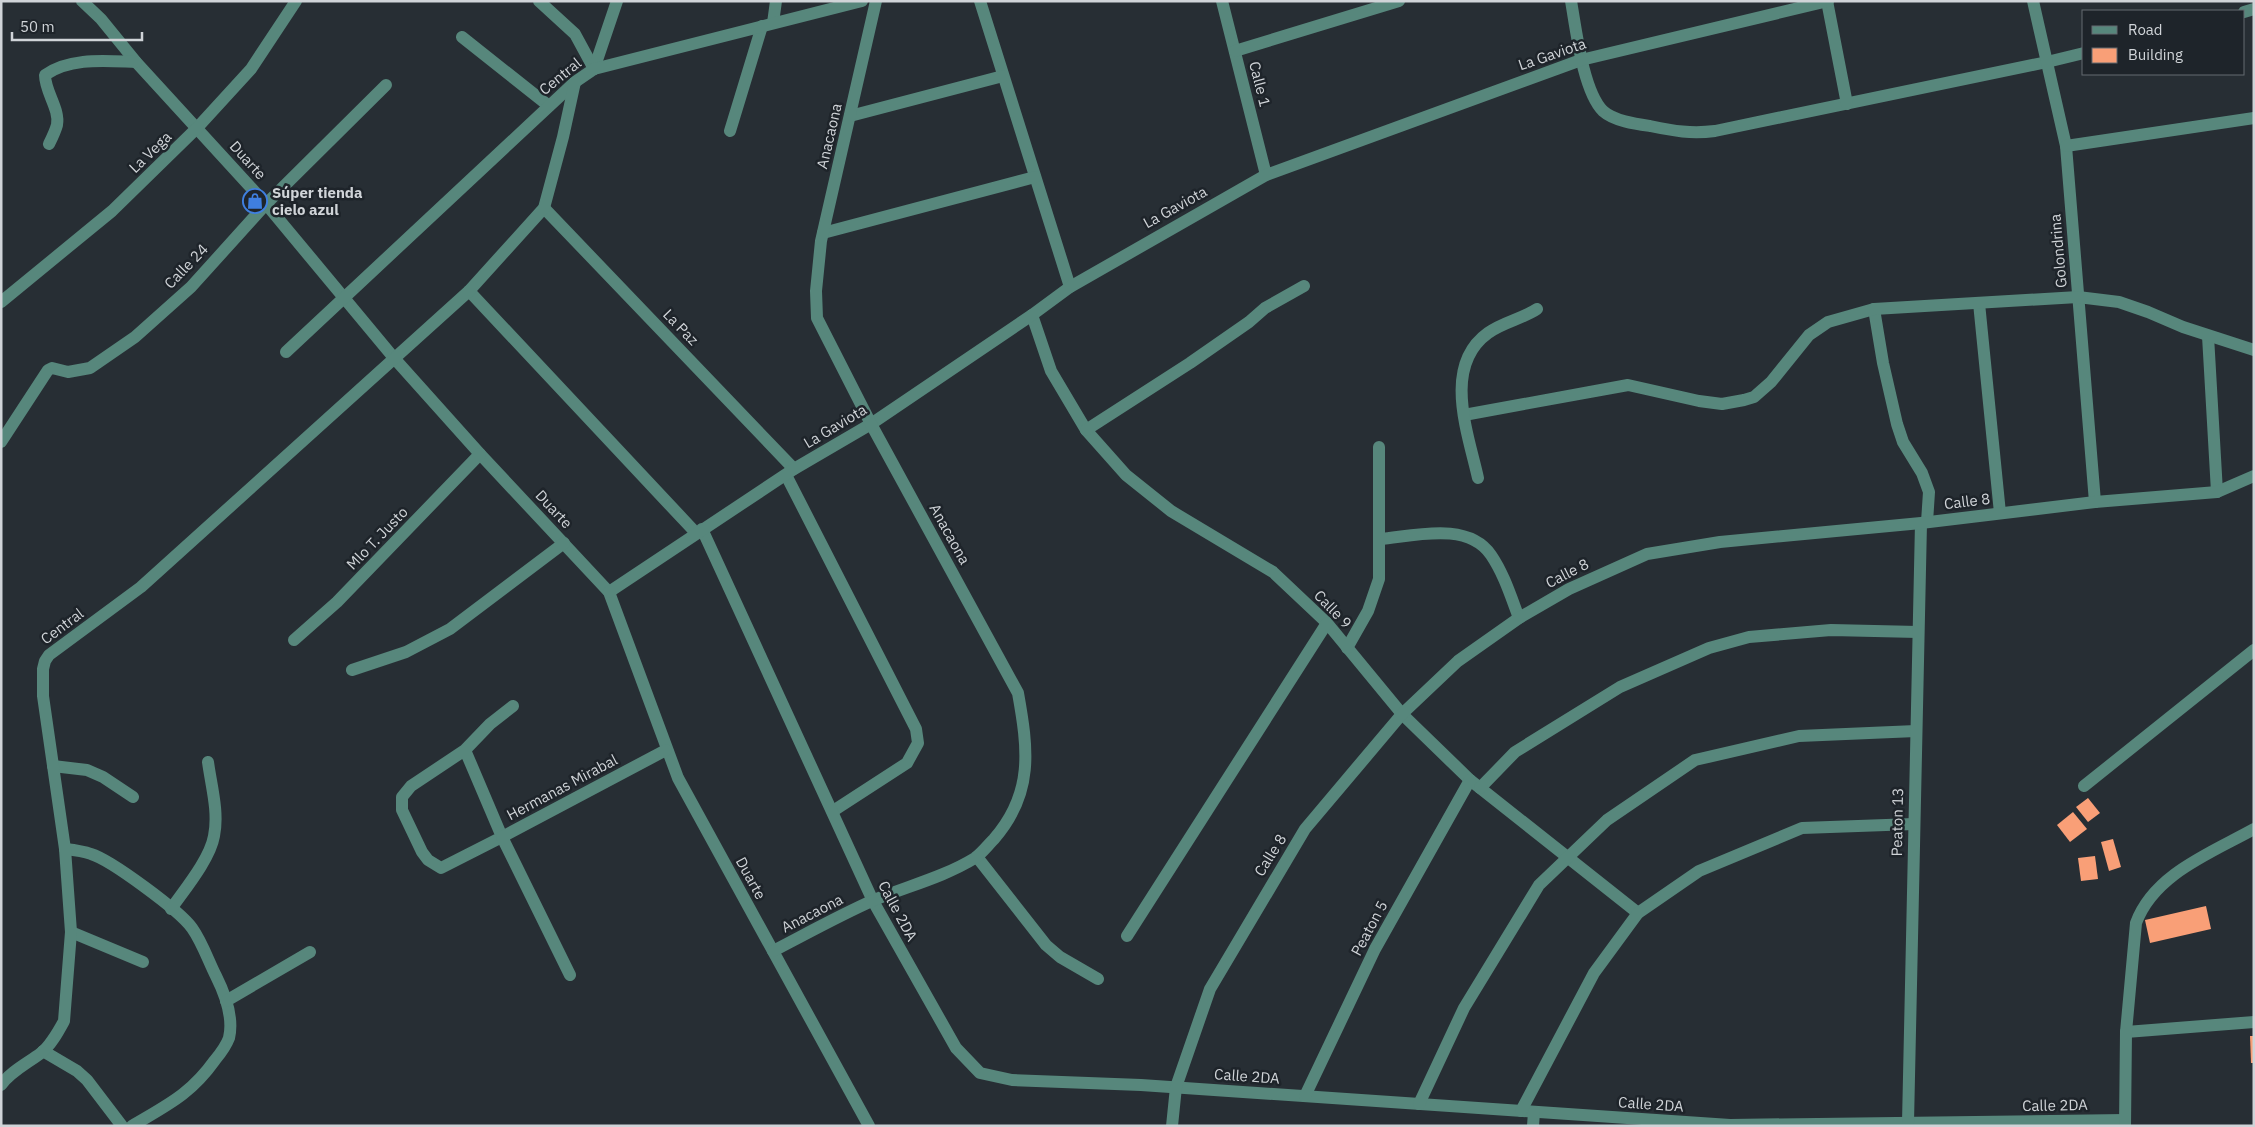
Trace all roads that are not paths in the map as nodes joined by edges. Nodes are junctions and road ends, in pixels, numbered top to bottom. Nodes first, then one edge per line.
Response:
1 (82, 1) edge
2 (296, 1) edge
3 (539, 1) edge
4 (617, 1) edge
5 (776, 1) edge
6 (862, 1) edge
7 (876, 1) edge
8 (980, 1) edge
9 (1222, 1) edge
10 (1399, 1) edge
11 (1571, 1) edge
12 (1828, 1) edge
13 (2033, 1) edge
14 (768, 25) junction
15 (462, 37) dead end
16 (1235, 51) junction
17 (2082, 53) edge
18 (1581, 60) junction
19 (136, 62) junction
20 (2047, 62) junction
21 (594, 69) junction
22 (1003, 76) junction
23 (575, 82) junction
24 (386, 85) dead end
25 (1847, 104) junction
26 (548, 106) junction
27 (850, 116) junction
28 (2254, 118) edge
29 (198, 128) junction
30 (730, 131) dead end
31 (50, 144) dead end
32 (2066, 146) junction
33 (1266, 175) junction
34 (1035, 177) junction
35 (266, 204) junction
36 (544, 208) junction
37 (823, 234) junction
38 (1070, 286) junction
39 (1304, 286) dead end
40 (469, 291) junction
41 (2078, 297) junction
42 (345, 298) junction
43 (1, 302) edge
44 (1979, 303) junction
45 (1537, 309) dead end
46 (1874, 309) junction
47 (1032, 315) junction
48 (2208, 336) junction
49 (2254, 350) edge
50 (286, 352) dead end
51 (394, 358) junction
52 (1464, 415) junction
53 (871, 424) junction
54 (1086, 430) junction
55 (1, 442) edge
56 (1379, 447) dead end
57 (480, 454) junction
58 (790, 472) junction
59 (2254, 476) edge
60 (1478, 478) dead end
61 (2217, 492) junction
62 (2095, 502) junction
63 (2000, 514) junction
64 (1924, 522) junction
65 (699, 531) junction
66 (1380, 539) junction
67 (564, 543) junction
68 (609, 592) junction
69 (1519, 618) junction
70 (1327, 623) junction
71 (1918, 632) junction
72 (294, 640) dead end
73 (1347, 648) junction
74 (2254, 650) edge
75 (352, 670) dead end
76 (513, 706) dead end
77 (1402, 714) junction
78 (1916, 731) junction
79 (465, 750) junction
80 (666, 750) junction
81 (208, 762) dead end
82 (53, 766) junction
83 (1475, 784) junction
84 (2084, 786) dead end
85 (133, 797) dead end
86 (833, 811) junction
87 (1914, 824) junction
88 (2254, 829) edge
89 (502, 837) junction
90 (65, 849) junction
91 (1568, 856) junction
92 (978, 857) junction
93 (873, 901) junction
94 (171, 909) junction
95 (1638, 913) junction
96 (71, 932) junction
97 (1127, 936) dead end
98 (773, 951) junction
99 (310, 952) dead end
100 (143, 962) dead end
101 (570, 975) dead end
102 (1098, 979) dead end
103 (226, 1001) junction
104 (2254, 1022) edge
105 (2126, 1032) junction
106 (43, 1051) junction
107 (1, 1084) edge
108 (1176, 1087) junction
109 (1305, 1096) junction
110 (1419, 1104) junction
111 (1528, 1111) junction
112 (1908, 1123) junction
113 (2125, 1123) edge
114 (122, 1126) edge
115 (132, 1126) edge
116 (869, 1126) edge
117 (1172, 1126) edge
118 (1533, 1126) edge

1 - 19 street, Duarte
2 - 29 street, La Vega
3 - 21 street
4 - 21 street
5 - 14 street
6 - 14 street, Central
7 - 27 street, Anacaona
8 - 22 street
9 - 16 street, Calle 1
10 - 16 street
11 - 18 street
12 - 18 street, La Gaviota
12 - 25 street
13 - 20 street, Golondrina
14 - 21 street, Central
14 - 30 street
15 - 26 street
16 - 33 street, Calle 1
17 - 20 street
18 - 25 street
18 - 33 street, La Gaviota
19 - 29 street, Duarte
19 - 31 street
20 - 25 street
20 - 32 street, Golondrina
21 - 23 street, Central
22 - 27 street
22 - 34 street
23 - 26 street, Central
23 - 36 street
24 - 35 street, Calle 24
26 - 42 street, Central
27 - 37 street, Anacaona
28 - 32 street
29 - 35 street, Duarte
29 - 43 street, La Vega
32 - 41 street, Golondrina
33 - 38 street, La Gaviota
34 - 37 street
34 - 38 street
35 - 42 street, Duarte
35 - 55 street, Calle 24
36 - 40 street, Central
36 - 58 street, La Paz
37 - 53 street, Anacaona
38 - 47 street, La Gaviota
39 - 54 street
40 - 51 street, Central
40 - 65 street, Calle 2DA
41 - 44 street
41 - 48 street
41 - 62 street, Golondrina
42 - 50 street, Central
42 - 51 street, Duarte
44 - 46 street
44 - 63 street
45 - 52 street
46 - 52 street
46 - 64 street, Peaton 13
47 - 53 street, La Gaviota
47 - 54 street, Calle 9
48 - 49 street
48 - 61 street
51 - 57 street, Duarte
51 - 82 street, Central
52 - 60 street
53 - 58 street, La Gaviota
53 - 92 street, Anacaona
54 - 70 street, Calle 9
56 - 66 street
57 - 67 street, Duarte
57 - 72 street, Mlo T. Justo
58 - 65 street, La Gaviota
58 - 86 street, La Paz
59 - 61 street, Calle 8
61 - 62 street, Calle 8
62 - 63 street, Calle 8
63 - 64 street, Calle 8
64 - 69 street, Calle 8
64 - 71 street, Peaton 13
65 - 68 street, La Gaviota
65 - 86 street, Calle 2DA
66 - 69 street
66 - 73 street
67 - 68 street, Duarte
67 - 75 street
68 - 80 street, Duarte
69 - 77 street, Calle 8
70 - 73 street, Calle 9
70 - 97 street
71 - 78 street, Peaton 13
71 - 83 street, Peaton 5
73 - 77 street, Calle 9
74 - 84 street
76 - 79 street
77 - 83 street, Calle 9
77 - 108 street, Calle 8
78 - 87 street, Peaton 13
78 - 91 street
79 - 89 street
79 - 89 street
80 - 89 street, Hermanas Mirabal
80 - 98 street, Duarte
81 - 94 street
82 - 85 street
82 - 90 street, Central
83 - 91 street, Calle 9
83 - 109 street, Peaton 5
86 - 93 street, Calle 2DA
87 - 95 street
87 - 112 street, Peaton 13
88 - 105 street
89 - 101 street, Hermanas Mirabal
90 - 94 street
90 - 96 street, Central
91 - 95 street, Calle 9
91 - 110 street
92 - 93 street, Anacaona
92 - 102 street
93 - 98 street, Anacaona
93 - 108 street, Calle 2DA
94 - 103 street
95 - 111 street
96 - 100 street
96 - 106 street, Central
98 - 116 street, Duarte
99 - 103 street
103 - 115 street
104 - 105 street
105 - 113 street
106 - 107 street, Central
106 - 114 street
108 - 109 street, Calle 2DA
108 - 117 street, Calle 8
109 - 110 street, Calle 2DA
110 - 111 street, Calle 2DA
111 - 112 street, Calle 2DA
111 - 118 street
112 - 113 street, Calle 2DA

